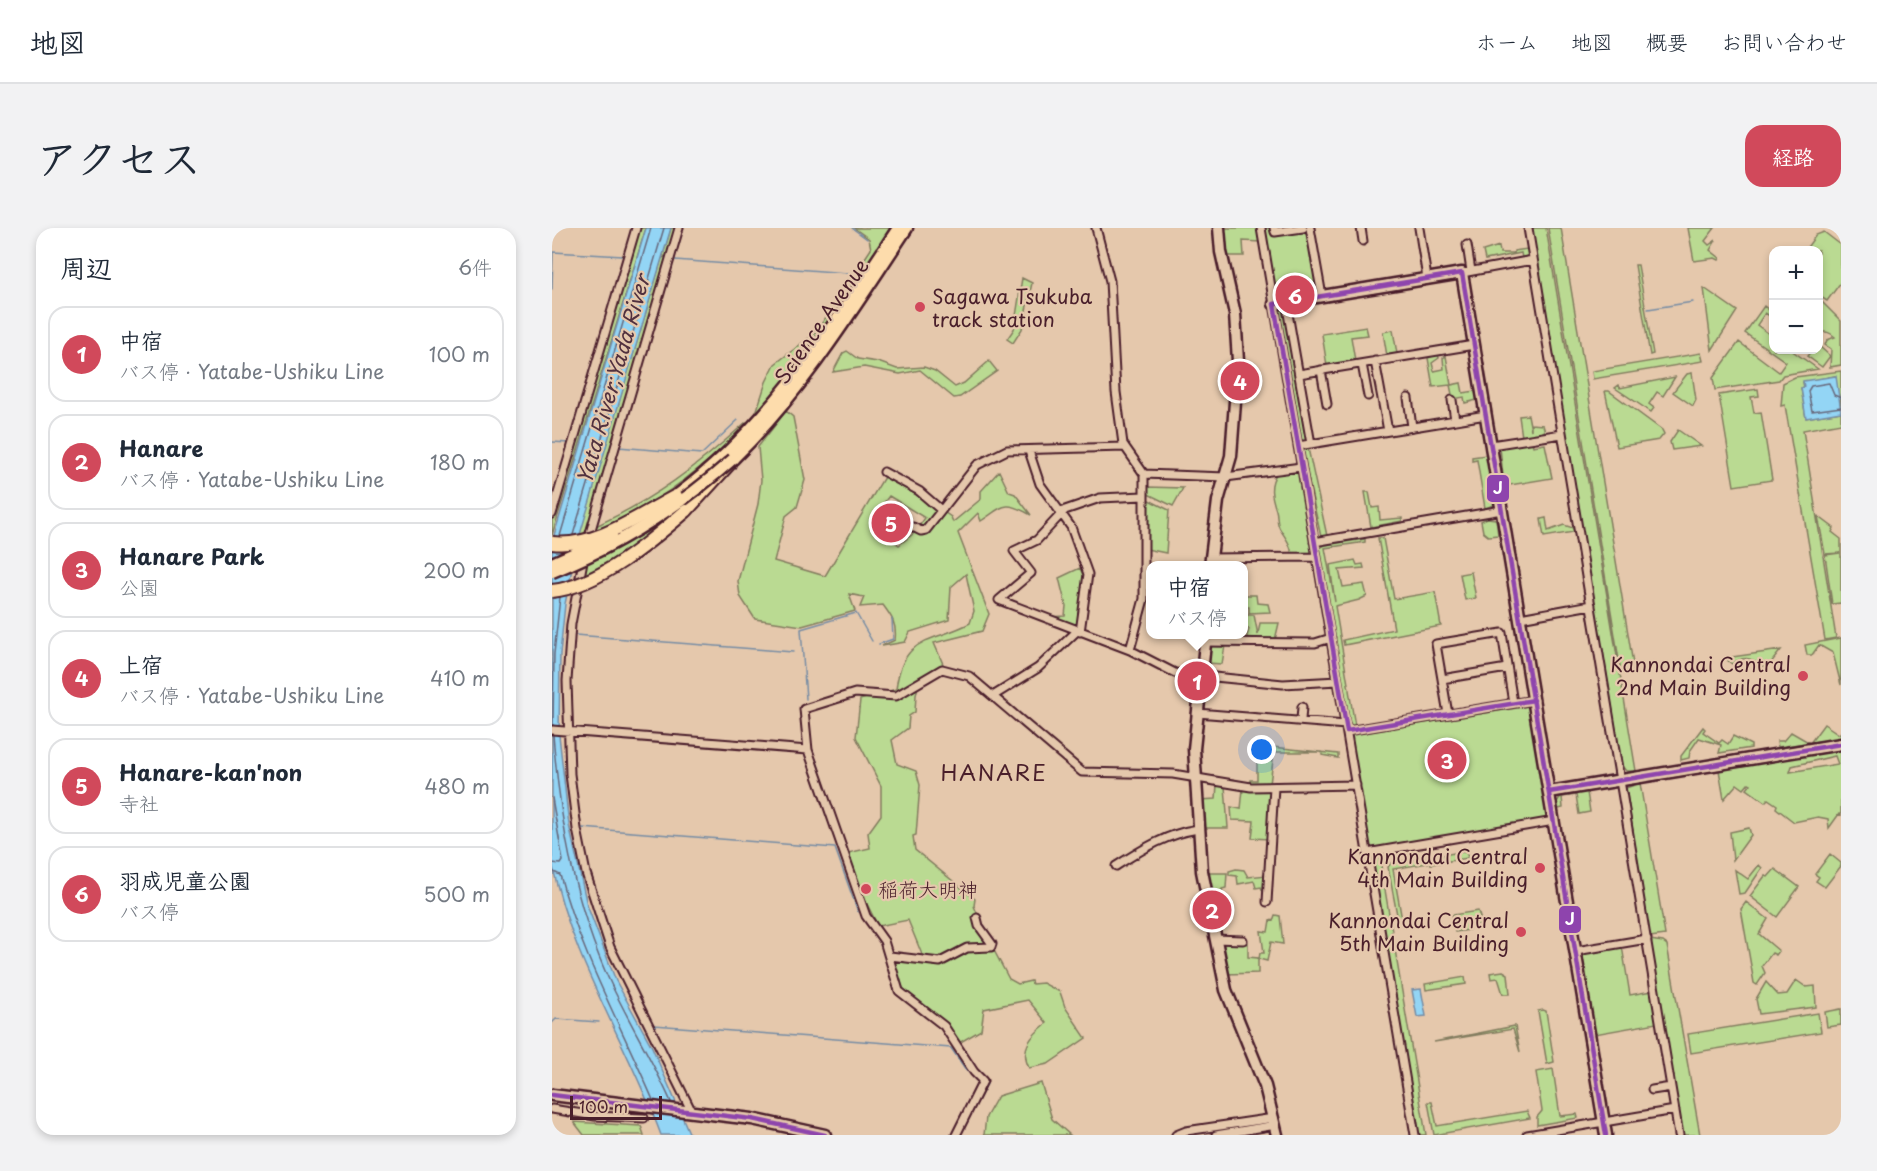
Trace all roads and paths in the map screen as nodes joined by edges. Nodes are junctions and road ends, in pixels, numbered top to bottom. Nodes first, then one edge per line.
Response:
1 (636, 228) edge
2 (679, 228) edge
3 (898, 228) edge
4 (907, 228) edge
5 (1096, 228) edge
6 (1220, 228) edge
7 (1261, 228) edge
8 (1274, 228) edge
9 (1303, 228) edge
10 (1310, 228) edge
11 (1361, 228) edge
12 (1419, 228) edge
13 (1528, 228) edge
14 (1363, 242) dead end
15 (1467, 245) dead end
16 (1533, 260) junction
17 (1467, 272) junction
18 (1427, 278) junction
19 (1322, 296) junction
20 (1286, 302) junction
21 (1274, 304) junction
22 (1474, 345) junction
23 (1376, 361) junction
24 (1362, 364) junction
25 (1321, 370) junction
26 (1299, 374) junction
27 (1368, 396) dead end
28 (1408, 398) dead end
29 (1452, 400) dead end
30 (1327, 404) dead end
31 (1486, 415) junction
32 (1455, 420) junction
33 (759, 427) junction
34 (1412, 427) junction
35 (1388, 431) junction
36 (1562, 434) junction
37 (1311, 444) junction
38 (1491, 445) junction
39 (1298, 446) junction
40 (1125, 447) junction
41 (1029, 451) junction
42 (733, 459) junction
43 (1301, 467) junction
44 (884, 472) dead end
45 (1144, 474) junction
46 (1226, 477) junction
47 (1144, 495) junction
48 (675, 496) junction
49 (942, 510) junction
50 (1502, 510) junction
51 (1061, 512) junction
52 (552, 514) edge
53 (913, 527) dead end
54 (1314, 542) junction
55 (552, 543) edge
56 (1317, 557) junction
57 (1210, 561) edge
58 (1231, 561) edge
59 (552, 563) edge
60 (1146, 564) edge
61 (552, 572) edge
62 (1030, 573) junction
63 (1037, 580) dead end
64 (552, 591) edge
65 (1146, 602) edge
66 (1591, 605) junction
67 (1520, 618) junction
68 (1078, 631) junction
69 (1331, 638) junction
70 (1206, 639) edge
71 (1228, 639) edge
72 (1130, 650) junction
73 (1508, 668) junction
74 (1202, 677) junction
75 (1442, 679) junction
76 (1338, 681) junction
77 (993, 696) junction
78 (1534, 700) junction
79 (1513, 703) junction
80 (1302, 707) dead end
81 (1197, 713) junction
82 (1448, 714) junction
83 (1301, 720) junction
84 (1347, 728) junction
85 (552, 730) edge
86 (566, 731) junction
87 (1841, 744) edge
88 (808, 750) junction
89 (1194, 777) junction
90 (1620, 780) junction
91 (1356, 785) junction
92 (1274, 788) junction
93 (1550, 792) junction
94 (1554, 821) junction
95 (1198, 829) junction
96 (1367, 853) junction
97 (1116, 866) dead end
98 (1267, 902) dead end
99 (977, 918) dead end
100 (1215, 939) junction
101 (1647, 939) junction
102 (1243, 940) dead end
103 (1576, 951) junction
104 (890, 956) junction
105 (1671, 1087) junction
106 (1652, 1090) dead end
107 (552, 1095) edge
108 (552, 1109) edge
109 (688, 1110) junction
110 (1675, 1110) junction
111 (644, 1118) dead end
112 (1604, 1122) junction
113 (1276, 1126) edge
114 (825, 1135) edge
115 (956, 1135) edge
116 (1176, 1135) edge
117 (1216, 1135) edge
118 (1415, 1135) edge
119 (1527, 1135) edge
120 (1606, 1135) edge
121 (1679, 1135) edge

1 - 52 street
2 - 86 street
3 - 33 main road, Science Avenue
4 - 33 main road, Science Avenue
5 - 40 street
6 - 46 street
7 - 21 street
8 - 9 street
10 - 19 street
11 - 14 street
12 - 18 street
13 - 16 street
15 - 17 street
16 - 17 street
16 - 36 street
17 - 18 street
17 - 22 street
18 - 19 street
19 - 20 street
20 - 21 street
20 - 26 street
21 - 39 street
22 - 23 street
22 - 31 street
23 - 24 street
23 - 35 street
24 - 25 street
24 - 27 street
25 - 26 street
25 - 30 street
26 - 37 street
28 - 34 street
29 - 32 street
31 - 32 street
31 - 38 street
32 - 34 street
33 - 42 main road
33 - 48 main road
34 - 35 street
35 - 37 street
36 - 38 street
36 - 66 street
37 - 39 street
38 - 50 street
39 - 43 street
40 - 41 street
40 - 45 street
41 - 49 street
41 - 51 street
42 - 61 main road, bridge
42 - 64 highway, bridge
43 - 46 street
43 - 54 street
44 - 49 street
45 - 46 street
45 - 47 street
46 - 57 street
47 - 51 street
47 - 60 street
48 - 55 highway, bridge
48 - 59 main road, bridge
49 - 53 street
50 - 54 street
50 - 67 street
51 - 62 street
51 - 68 street
54 - 56 street
56 - 58 street
56 - 69 street
62 - 63 street
62 - 68 street
65 - 72 street
66 - 67 street
66 - 90 street
67 - 78 street
68 - 72 street
68 - 77 street
69 - 71 street
69 - 76 street
70 - 74 street
72 - 74 street
73 - 75 street
73 - 75 street
73 - 79 street
74 - 76 street
74 - 81 street
75 - 82 street
76 - 84 street
77 - 88 street
77 - 89 street
78 - 79 street
78 - 93 street
79 - 82 street
80 - 83 street
81 - 83 street
81 - 89 street
82 - 84 street
83 - 84 street
84 - 91 street
85 - 86 street
86 - 88 street
86 - 109 street
87 - 90 street
88 - 104 street
89 - 92 street
89 - 95 street
90 - 93 street
90 - 101 street
91 - 92 street
91 - 96 street
92 - 98 street
93 - 94 street
94 - 96 street
94 - 103 street
95 - 97 street
95 - 100 street
96 - 118 street
99 - 104 street
100 - 102 street
100 - 113 street
101 - 103 street
101 - 105 street
103 - 112 street
104 - 115 street
105 - 106 street
105 - 110 street
107 - 109 street
108 - 111 street
109 - 114 street
110 - 112 street
110 - 121 street
112 - 119 street
112 - 120 street
113 - 116 street
113 - 117 street

